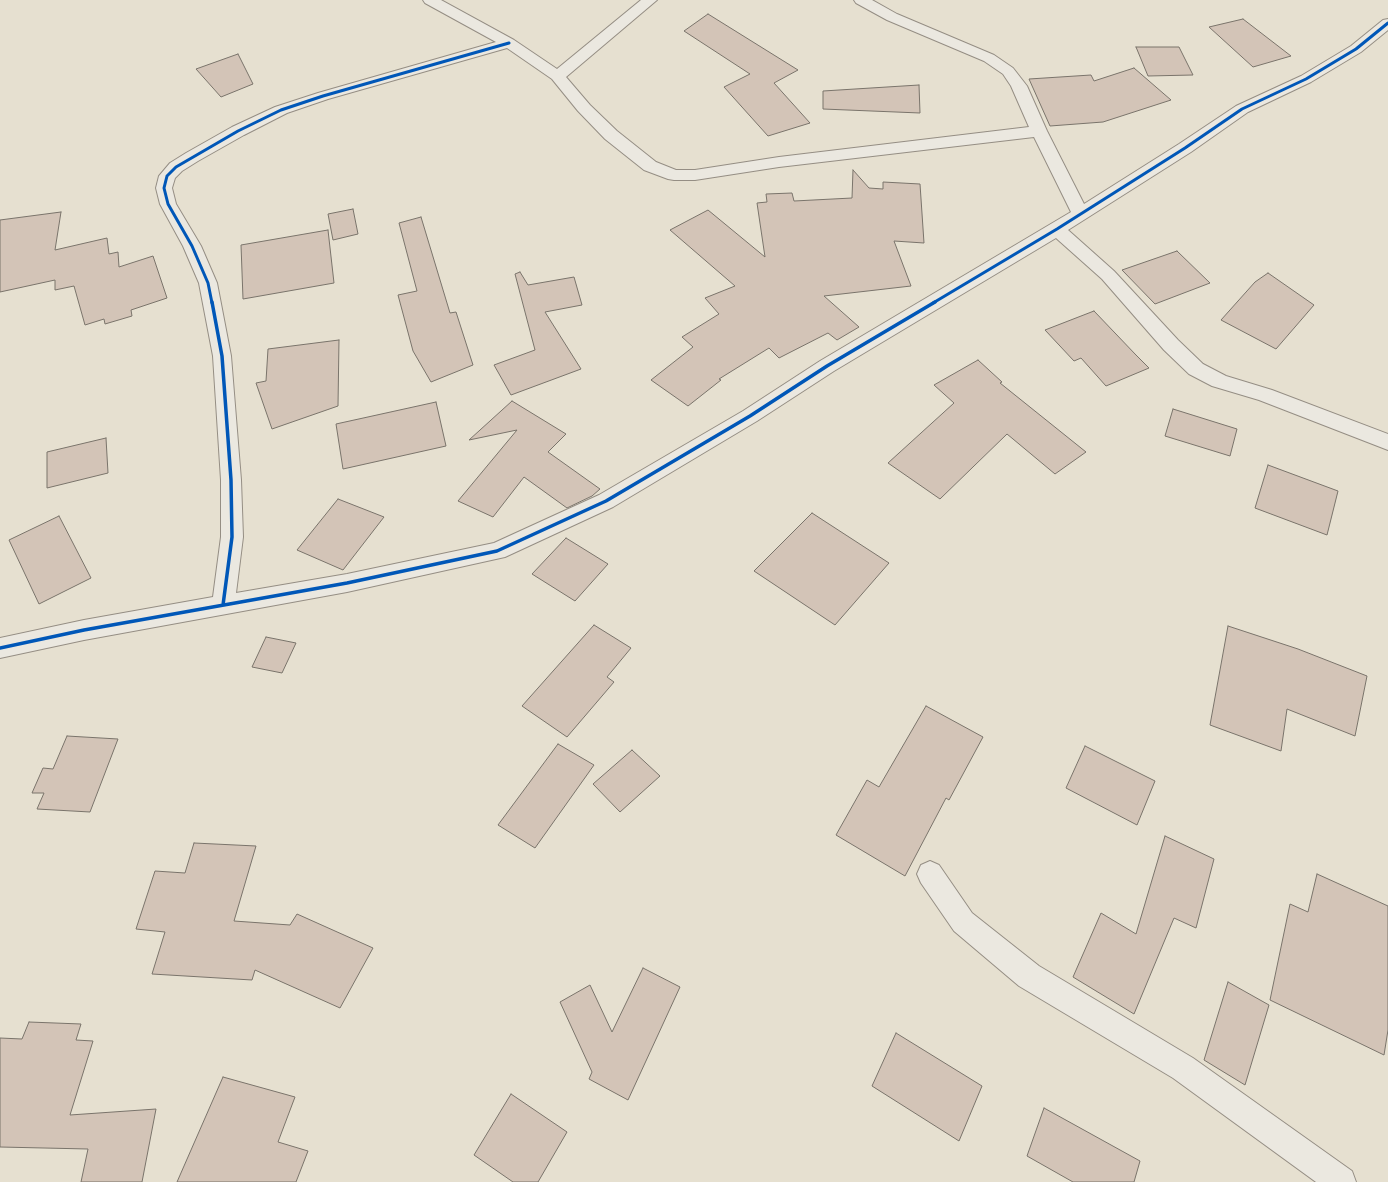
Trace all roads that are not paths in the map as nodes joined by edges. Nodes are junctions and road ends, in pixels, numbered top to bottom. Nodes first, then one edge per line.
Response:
1 (430, 0) edge
2 (650, 0) edge
3 (861, 0) edge
4 (1388, 23) edge
5 (509, 44) junction
6 (557, 76) junction
7 (1039, 131) junction
8 (1080, 214) junction
9 (1057, 229) junction
10 (1388, 442) edge
11 (223, 605) junction
12 (0, 648) edge
13 (930, 874) dead end
14 (1341, 1182) edge

1 - 5 street
2 - 6 street
3 - 7 street
4 - 8 street
5 - 6 street
5 - 11 street
6 - 7 street
7 - 8 street
8 - 9 street
9 - 10 street
9 - 11 street
11 - 12 street
13 - 14 street

